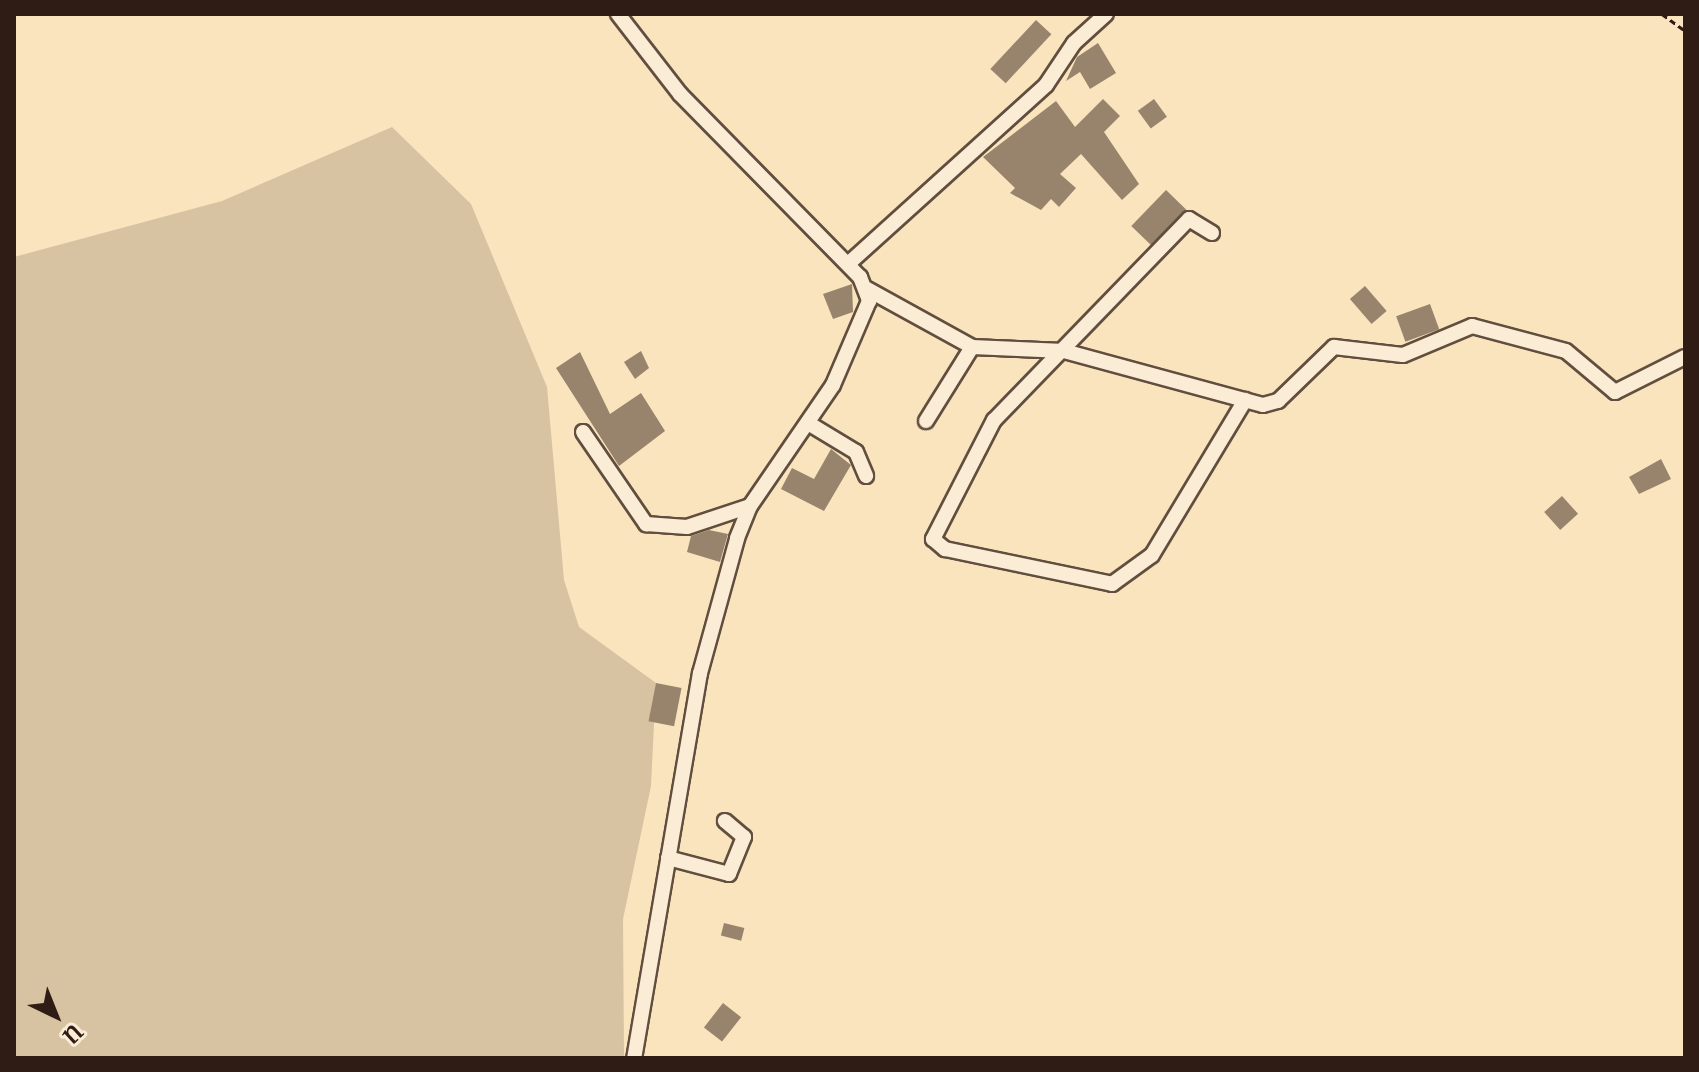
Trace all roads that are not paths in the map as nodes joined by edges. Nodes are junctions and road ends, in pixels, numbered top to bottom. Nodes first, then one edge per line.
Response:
1 (618, 14) edge
2 (1106, 14) edge
3 (1212, 233) dead end
4 (848, 264) junction
5 (867, 289) junction
6 (972, 347) junction
7 (1064, 351) junction
8 (1685, 357) edge
9 (1245, 400) junction
10 (926, 421) dead end
11 (808, 423) junction
12 (583, 432) dead end
13 (866, 476) dead end
14 (750, 506) junction
15 (725, 821) dead end
16 (668, 858) junction
17 (634, 1058) edge

1 - 4 street
2 - 4 street
3 - 7 street
4 - 5 street
5 - 6 street
5 - 11 street
6 - 7 street
6 - 10 street
7 - 9 street
7 - 9 street
8 - 9 street
11 - 13 street
11 - 14 street
12 - 14 street
14 - 16 street
15 - 16 street
16 - 17 street

